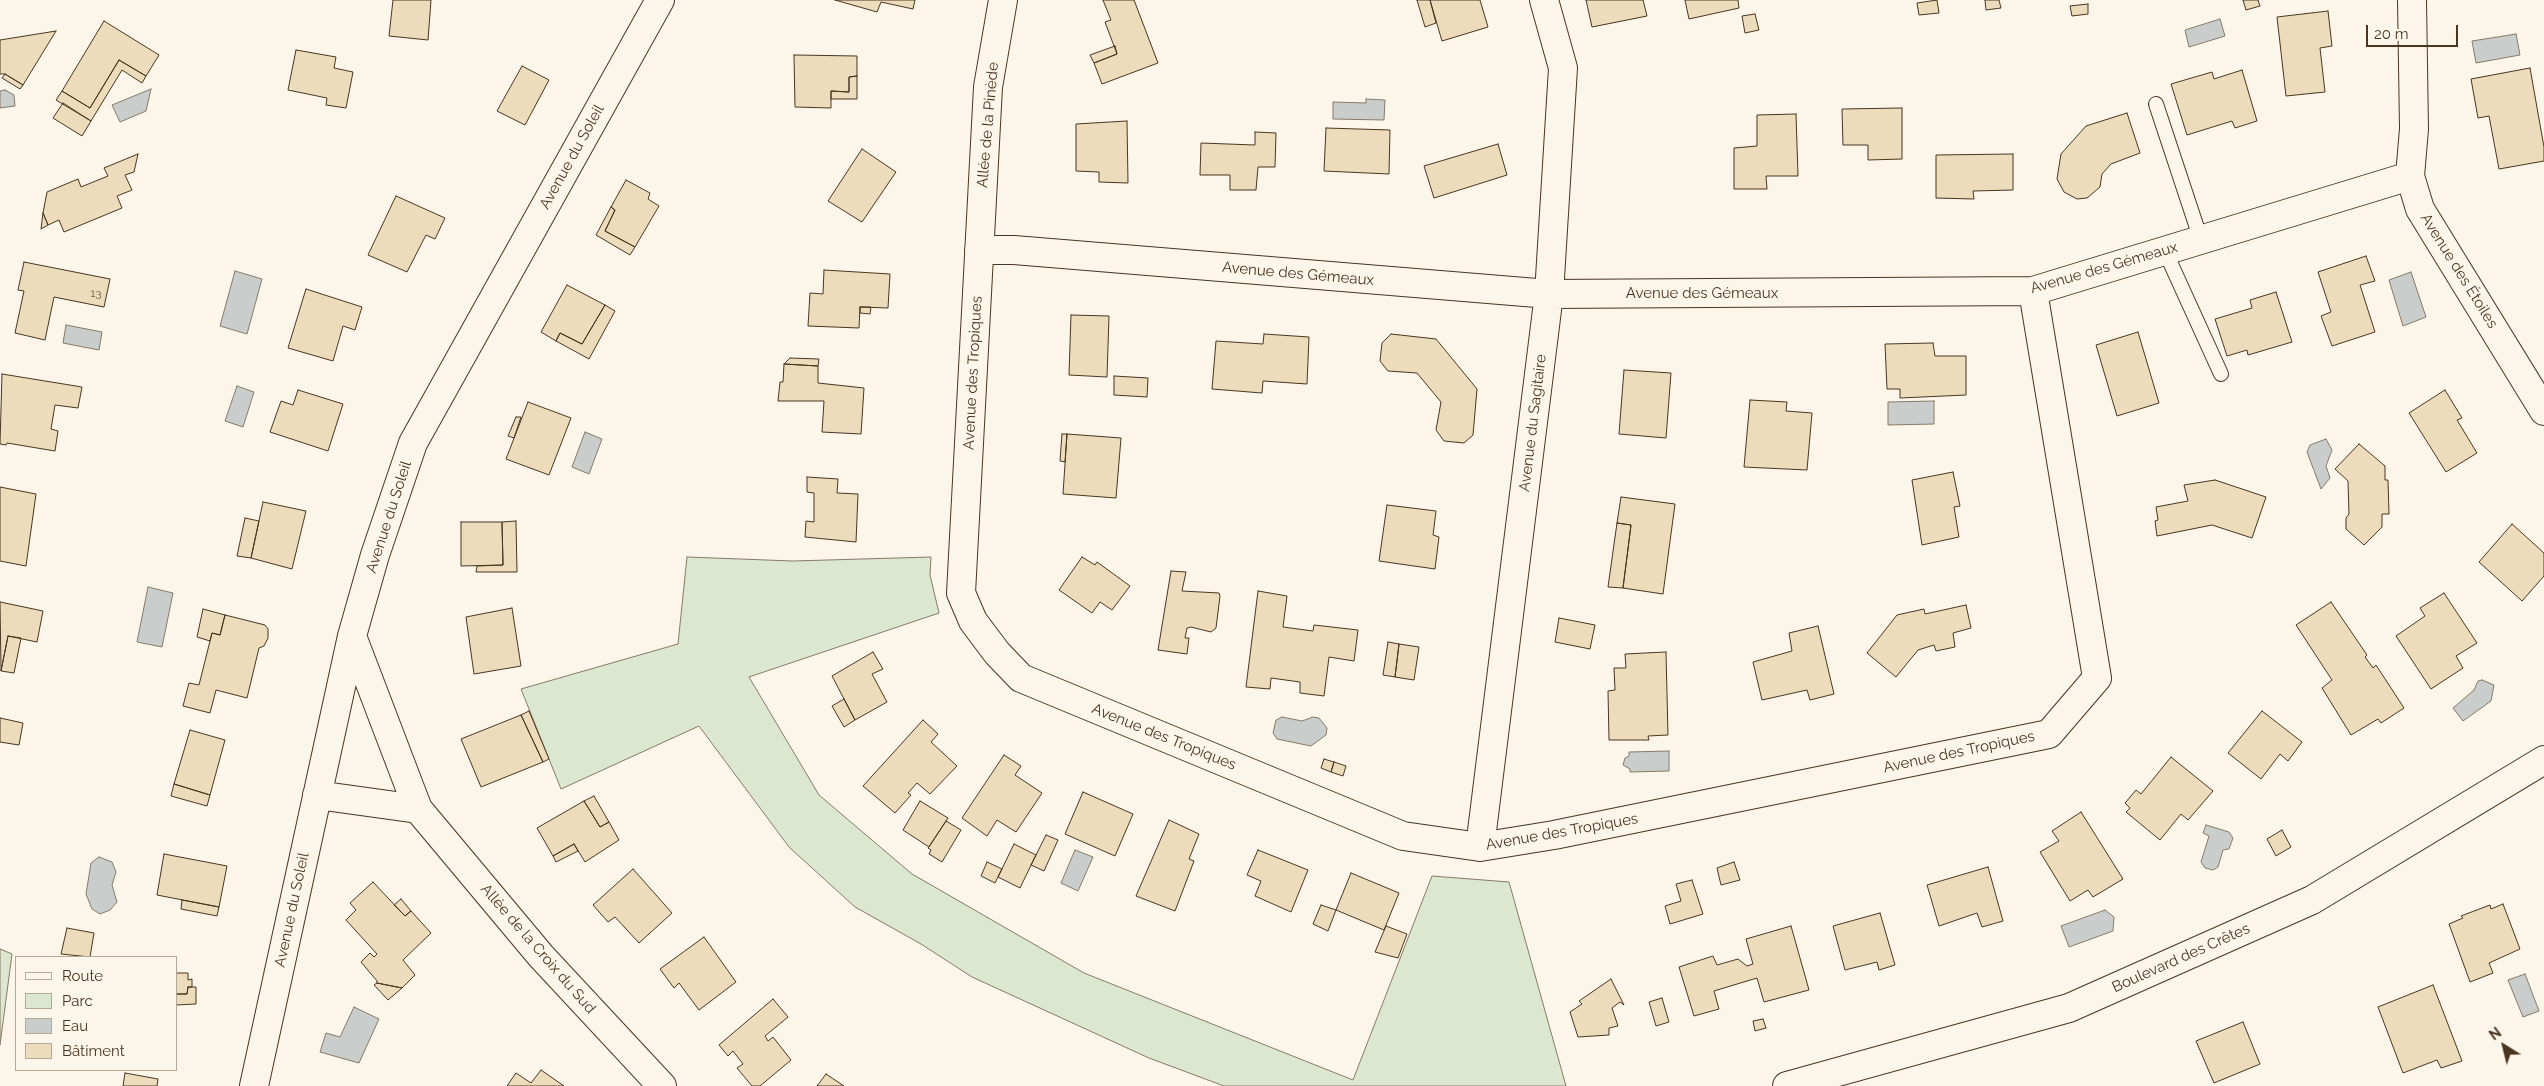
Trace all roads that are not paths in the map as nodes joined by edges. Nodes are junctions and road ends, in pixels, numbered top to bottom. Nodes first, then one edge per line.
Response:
1 (660, 0) edge
2 (1003, 0) edge
3 (1544, 0) edge
4 (2408, 0) edge
5 (2156, 104) dead end
6 (2410, 176) junction
7 (2201, 240) junction
8 (979, 250) junction
9 (2165, 251) junction
10 (2033, 291) junction
11 (1549, 294) junction
12 (2221, 374) dead end
13 (2544, 410) edge
14 (352, 636) junction
15 (2544, 760) edge
16 (317, 795) junction
17 (418, 809) junction
18 (1480, 847) junction
19 (254, 1086) edge
20 (662, 1086) edge
21 (1787, 1086) edge

1 - 14 street, Avenue du Soleil
2 - 8 street, Allée de la Pinède
3 - 11 street, Avenue du Sagitaire
4 - 6 street, Avenue des Étoiles
5 - 7 lane
6 - 7 street, Avenue des Gémeaux
6 - 13 street, Avenue des Étoiles
7 - 9 street, Avenue des Gémeaux
8 - 11 street, Avenue des Gémeaux
8 - 18 street, Avenue des Tropiques
9 - 10 street, Avenue des Gémeaux
9 - 12 lane
10 - 11 street, Avenue des Gémeaux
10 - 18 street, Avenue des Tropiques
11 - 18 street, Avenue du Sagitaire
14 - 16 street, Avenue du Soleil
14 - 17 street, Allée de la Croix du Sud
15 - 21 street, Boulevard des Crêtes
16 - 17 street
16 - 19 street, Avenue du Soleil
17 - 20 street, Allée de la Croix du Sud

